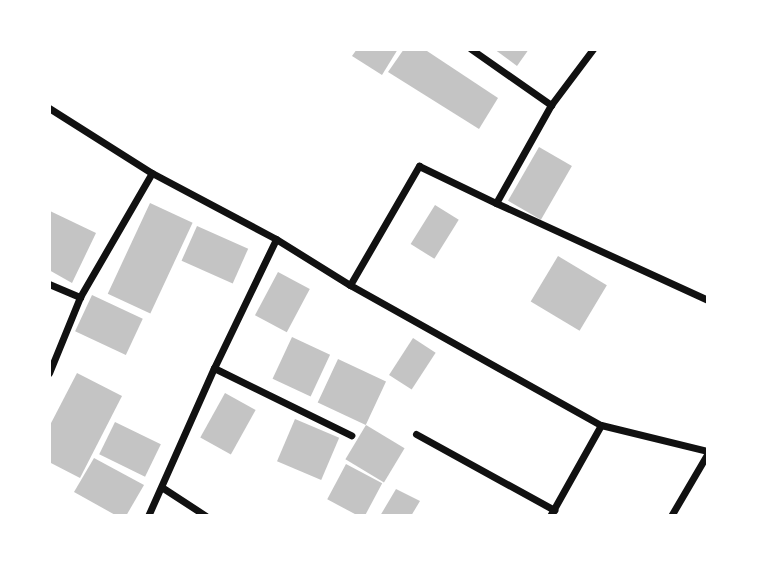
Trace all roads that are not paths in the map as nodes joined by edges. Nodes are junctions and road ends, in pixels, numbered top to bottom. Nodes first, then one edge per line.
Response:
1 (471, 49) edge
2 (593, 49) edge
3 (551, 106) junction
4 (49, 108) edge
5 (152, 173) junction
6 (496, 202) junction
7 (276, 239) junction
8 (49, 284) edge
9 (350, 285) junction
10 (80, 297) junction
11 (708, 300) edge
12 (214, 368) junction
13 (49, 373) edge
14 (601, 425) junction
15 (416, 434) dead end
16 (351, 435) dead end
17 (708, 452) edge
18 (163, 488) junction
19 (552, 513) edge
20 (148, 516) edge
21 (206, 516) edge
22 (671, 516) edge

1 - 3 street
2 - 3 street
3 - 6 street
4 - 5 street
5 - 7 street
5 - 10 street
6 - 9 street
6 - 11 street
7 - 9 street
7 - 12 street
8 - 10 street
9 - 14 street
10 - 13 street
12 - 16 street
12 - 18 street
14 - 17 street
14 - 19 street
15 - 19 street
17 - 22 street
18 - 20 street
18 - 21 street

